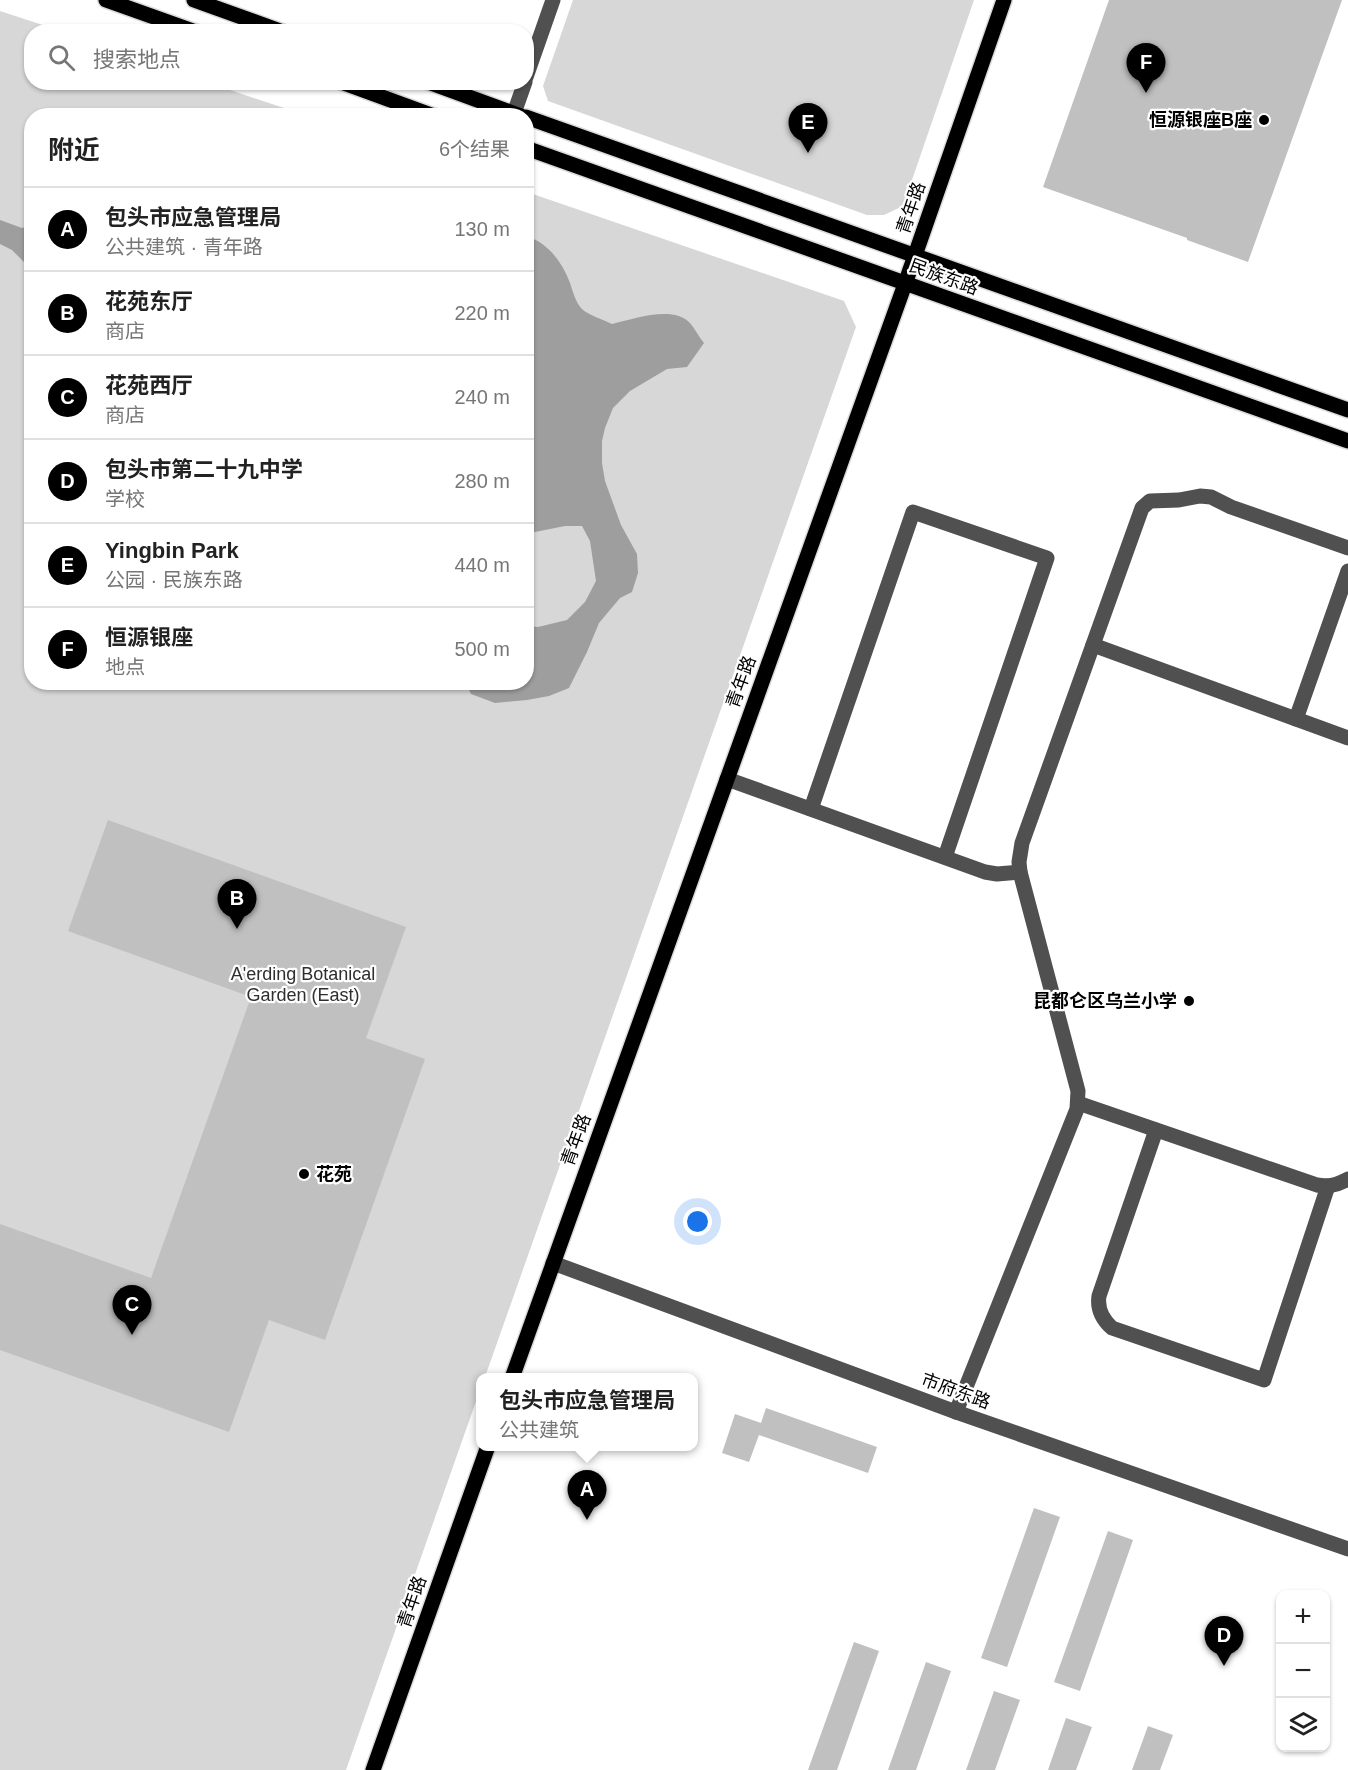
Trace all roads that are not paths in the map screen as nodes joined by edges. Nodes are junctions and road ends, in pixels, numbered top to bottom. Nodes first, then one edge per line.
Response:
1 (106, 0) edge
2 (194, 0) edge
3 (553, 0) edge
4 (1004, 0) edge
5 (174, 24) edge
6 (261, 24) edge
7 (534, 54) edge
8 (362, 90) edge
9 (450, 90) edge
10 (524, 90) edge
11 (412, 108) edge
12 (500, 108) edge
13 (520, 108) edge
14 (534, 120) edge
15 (534, 151) edge
16 (914, 256) junction
17 (905, 284) junction
18 (1348, 410) edge
19 (1348, 441) edge
20 (1348, 548) edge
21 (1348, 571) edge
22 (1093, 645) junction
23 (1296, 719) junction
24 (1348, 738) edge
25 (727, 778) junction
26 (810, 809) junction
27 (945, 857) junction
28 (1020, 872) junction
29 (1078, 1103) junction
30 (1156, 1130) junction
31 (1348, 1179) edge
32 (1328, 1186) junction
33 (553, 1263) junction
34 (513, 1373) edge
35 (956, 1412) junction
36 (486, 1451) edge
37 (1348, 1549) edge
38 (374, 1770) edge

1 - 5 main road
2 - 6 main road
3 - 7 street
4 - 16 main road, 青年路
8 - 11 main road
9 - 12 main road, 民族东路
10 - 13 street
14 - 16 main road, 民族东路
15 - 17 main road, 民族东路
16 - 17 main road, 青年路
16 - 18 main road, 民族东路
17 - 19 main road, 民族东路
17 - 25 main road, 青年路
20 - 22 street
21 - 23 street
22 - 23 street
22 - 28 street
23 - 24 street
25 - 26 street
25 - 33 main road, 青年路
26 - 27 street
26 - 27 street
27 - 28 street
28 - 29 street
29 - 30 street
29 - 35 street
30 - 32 street
30 - 32 street
31 - 32 street
33 - 34 main road, 青年路
33 - 35 street, 市府东路
35 - 37 street, 市府东路
36 - 38 main road, 青年路

